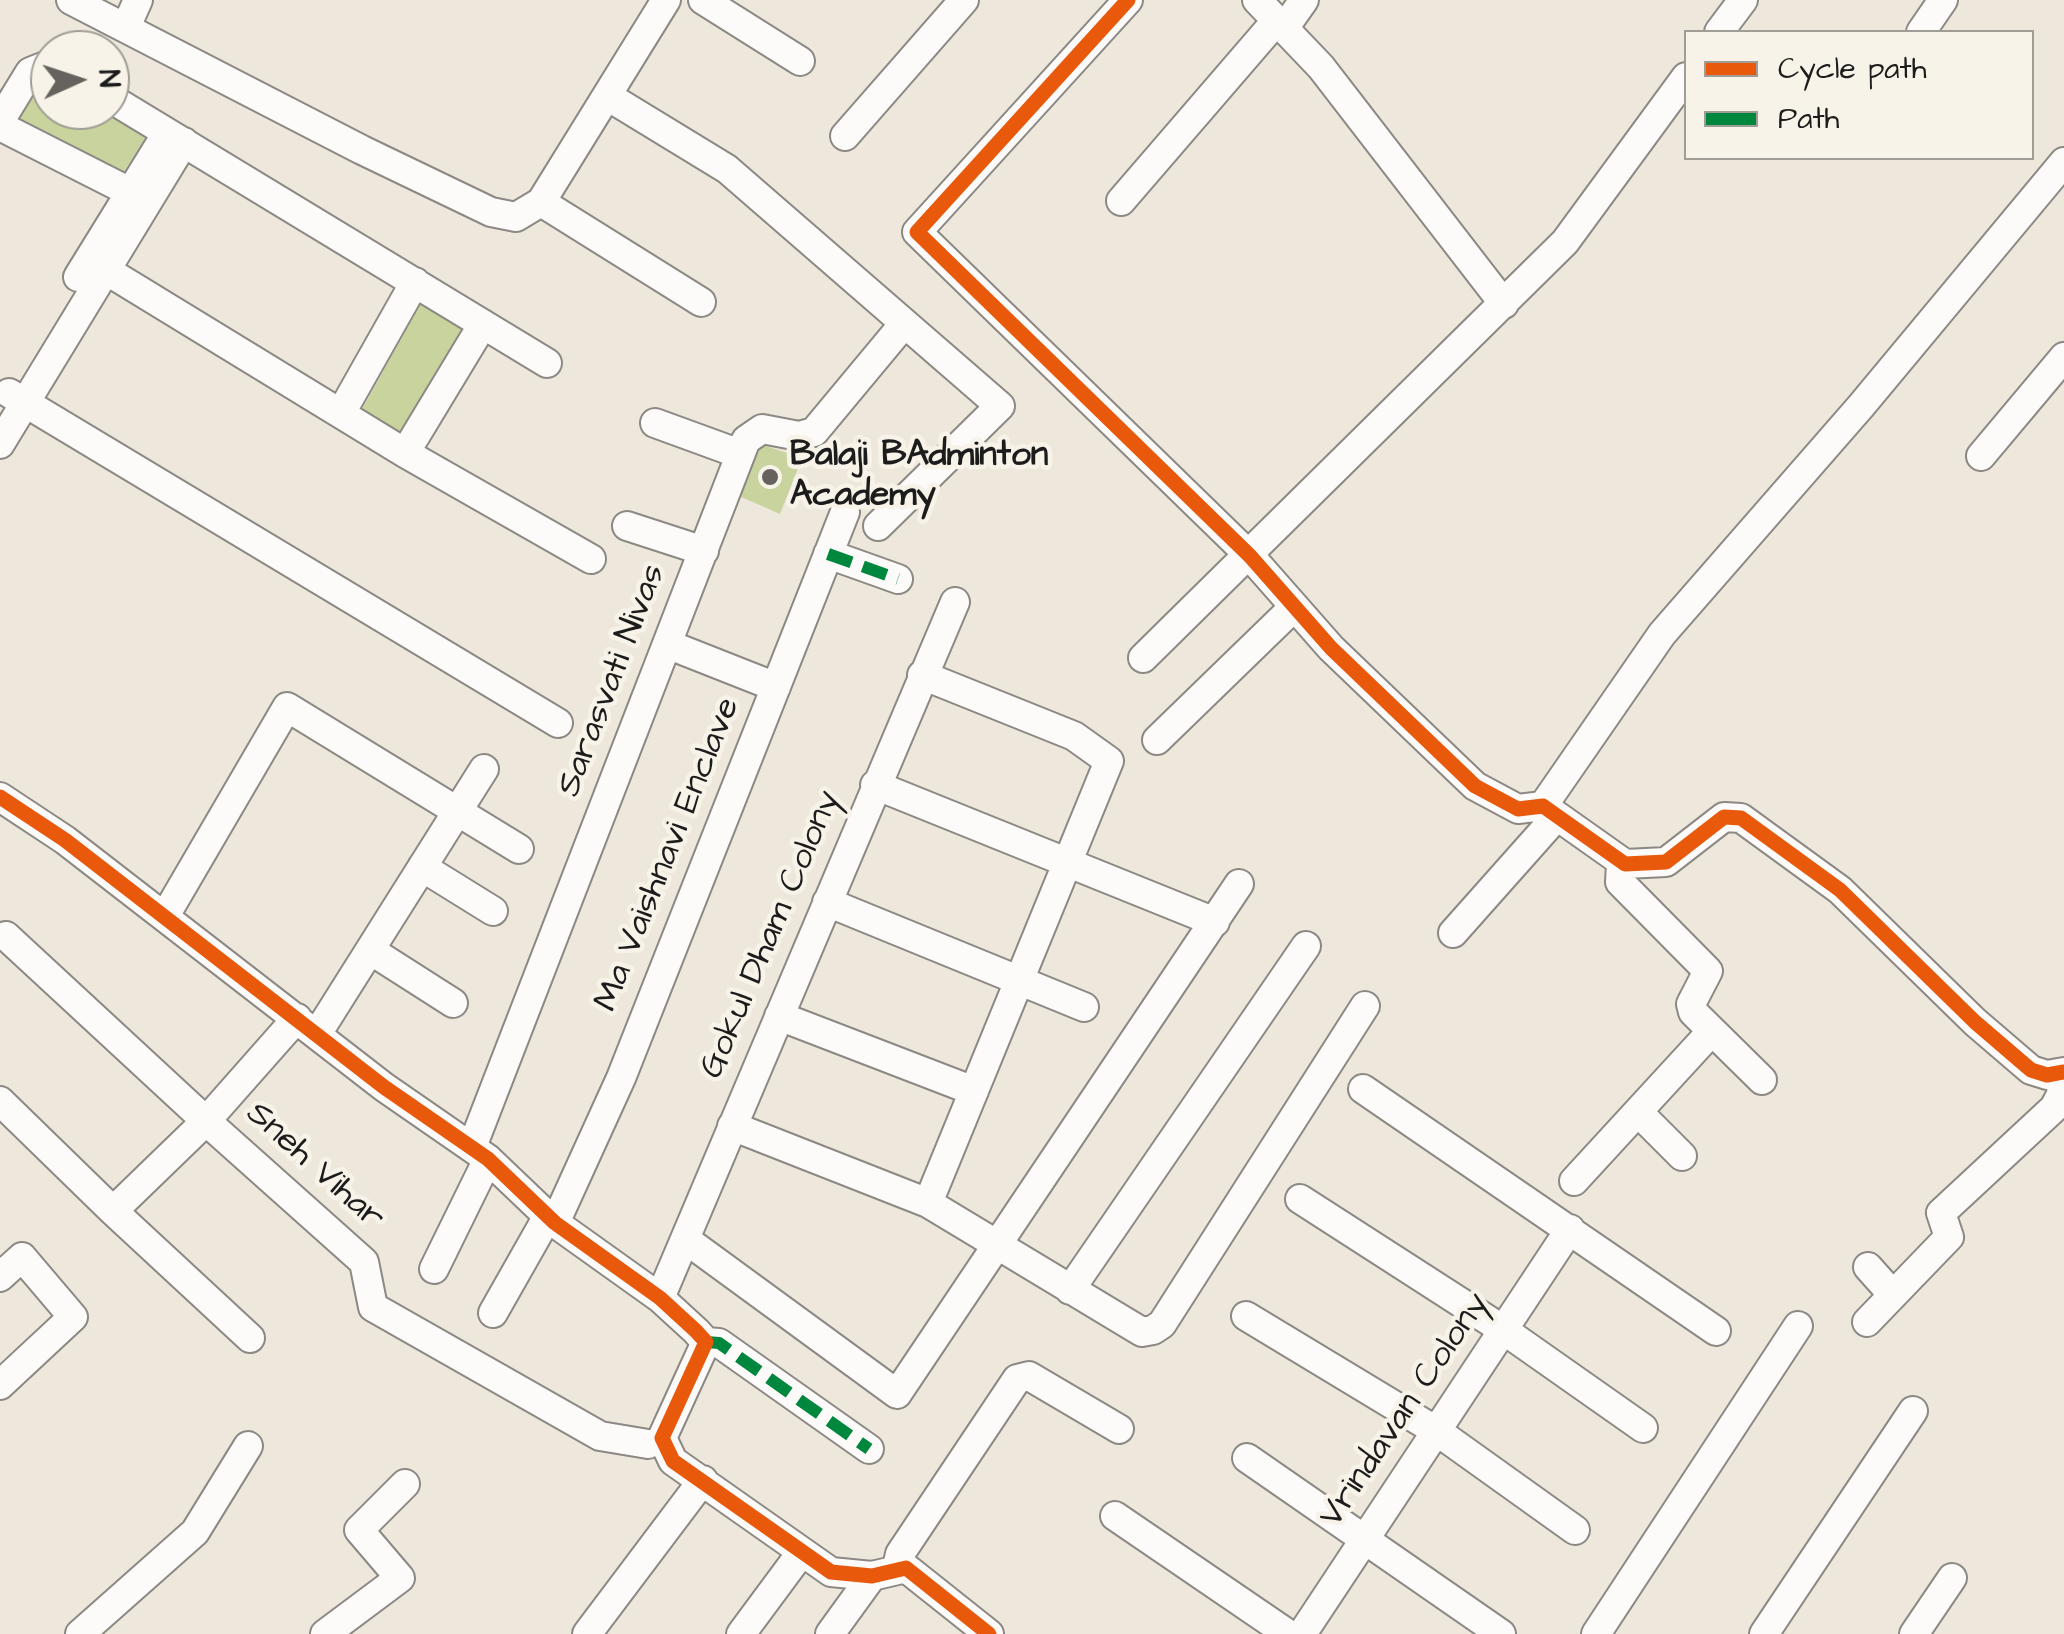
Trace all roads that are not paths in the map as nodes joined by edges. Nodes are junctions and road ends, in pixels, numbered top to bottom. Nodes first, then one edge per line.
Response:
1 (71, 0) edge
2 (138, 0) edge
3 (666, 0) edge
4 (703, 0) edge
5 (964, 0) edge
6 (1128, 0) edge
7 (1304, 0) edge
8 (1743, 0) edge
9 (1943, 0) edge
10 (1273, 16) edge
11 (126, 27) junction
12 (1721, 30) edge
13 (1922, 30) edge
14 (800, 61) dead end
15 (30, 72) edge
16 (1684, 81) edge
17 (8, 89) edge
18 (609, 97) junction
19 (130, 110) edge
20 (0, 123) edge
21 (845, 136) dead end
22 (176, 138) junction
23 (2064, 162) edge
24 (128, 191) junction
25 (1121, 200) dead end
26 (541, 202) junction
27 (122, 222) junction
28 (104, 269) junction
29 (415, 282) junction
30 (701, 302) dead end
31 (1504, 304) junction
32 (482, 324) junction
33 (903, 325) junction
34 (2064, 357) edge
35 (547, 363) dead end
36 (11, 401) edge
37 (341, 413) junction
38 (655, 423) dead end
39 (0, 444) edge
40 (405, 452) junction
41 (740, 454) junction
42 (1982, 456) dead end
43 (845, 512) dead end
44 (627, 526) dead end
45 (878, 526) dead end
46 (704, 552) junction
47 (828, 554) junction
48 (1250, 556) junction
49 (590, 560) dead end
50 (898, 579) dead end
51 (955, 602) dead end
52 (1294, 608) junction
53 (667, 644) junction
54 (1143, 658) dead end
55 (922, 675) junction
56 (776, 686) junction
57 (558, 722) dead end
58 (1157, 740) dead end
59 (484, 769) dead end
60 (876, 785) junction
61 (0, 797) edge
62 (458, 809) junction
63 (1550, 811) junction
64 (519, 848) dead end
65 (1621, 863) junction
66 (1068, 864) junction
67 (422, 867) junction
68 (1239, 884) dead end
69 (826, 902) junction
70 (493, 911) dead end
71 (164, 916) junction
72 (1214, 922) junction
73 (1453, 933) dead end
74 (6, 936) dead end
75 (1306, 946) dead end
76 (370, 950) junction
77 (1020, 980) junction
78 (453, 1003) dead end
79 (1084, 1006) dead end
80 (1365, 1006) dead end
81 (778, 1016) junction
82 (307, 1026) junction
83 (1711, 1032) junction
84 (2062, 1073) edge
85 (1762, 1080) dead end
86 (1363, 1090) dead end
87 (974, 1092) junction
88 (0, 1101) edge
89 (1638, 1112) junction
90 (206, 1121) junction
91 (732, 1126) junction
92 (480, 1153) junction
93 (1682, 1156) dead end
94 (1574, 1182) dead end
95 (1300, 1200) dead end
96 (928, 1204) junction
97 (114, 1211) junction
98 (552, 1219) junction
99 (1570, 1229) junction
100 (685, 1239) junction
101 (998, 1246) junction
102 (434, 1268) dead end
103 (1868, 1268) dead end
104 (0, 1277) edge
105 (1070, 1290) junction
106 (1893, 1296) junction
107 (660, 1298) junction
108 (493, 1313) dead end
109 (1246, 1316) dead end
110 (1867, 1322) dead end
111 (1798, 1326) dead end
112 (1506, 1331) junction
113 (1716, 1331) dead end
114 (250, 1338) dead end
115 (706, 1342) junction
116 (0, 1385) edge
117 (1913, 1411) dead end
118 (1643, 1428) dead end
119 (1120, 1429) dead end
120 (1438, 1432) junction
121 (648, 1444) dead end
122 (248, 1446) dead end
123 (869, 1449) dead end
124 (1248, 1458) dead end
125 (703, 1480) junction
126 (405, 1484) dead end
127 (1115, 1516) dead end
128 (1575, 1530) dead end
129 (1366, 1539) junction
130 (801, 1553) junction
131 (884, 1572) junction
132 (1952, 1578) dead end
133 (80, 1634) edge
134 (325, 1634) edge
135 (587, 1634) edge
136 (742, 1634) edge
137 (830, 1634) edge
138 (989, 1634) edge
139 (1288, 1634) edge
140 (1302, 1634) edge
141 (1501, 1634) edge
142 (1596, 1634) edge
143 (1764, 1634) edge
144 (1914, 1634) edge

1 - 11 street
2 - 11 street
3 - 18 street
4 - 14 street
5 - 21 street
6 - 48 street
7 - 10 street
8 - 12 street
9 - 13 street
10 - 25 street
10 - 31 street
11 - 26 street
15 - 17 street
16 - 31 street
17 - 20 street
18 - 26 street
18 - 33 street
19 - 22 street
20 - 24 street
22 - 24 street
22 - 27 street
22 - 29 street
23 - 63 street
24 - 27 street
26 - 30 street
27 - 28 street
27 - 36 street
28 - 36 street
28 - 37 street
29 - 32 street
29 - 37 street
31 - 48 street
32 - 35 street
32 - 40 street
33 - 41 street
33 - 45 street
34 - 42 street
36 - 39 street
36 - 57 street
37 - 40 street
38 - 41 street
40 - 49 street
41 - 46 street, Sarasvati Nivas
43 - 47 street, Ma Vaishnavi Enclave
44 - 46 street
46 - 53 street, Sarasvati Nivas
47 - 50 street
47 - 56 street, Ma Vaishnavi Enclave
48 - 52 street
48 - 54 street
51 - 55 street, Gokul Dham Colony
52 - 58 street
52 - 63 street
53 - 56 street
53 - 92 street, Sarasvati Nivas
55 - 60 street, Gokul Dham Colony
55 - 66 street
56 - 98 street, Ma Vaishnavi Enclave
59 - 62 street
60 - 66 street
60 - 69 street, Gokul Dham Colony
61 - 71 street
62 - 64 street
62 - 67 street
62 - 71 street
63 - 65 street
63 - 73 street
65 - 83 street
65 - 84 street
66 - 72 street
66 - 77 street
67 - 70 street
67 - 76 street
68 - 72 street
69 - 77 street
69 - 81 street, Gokul Dham Colony
71 - 82 street
72 - 101 street
74 - 90 street
75 - 105 street
76 - 78 street
76 - 82 street
77 - 79 street
77 - 87 street
80 - 105 street
81 - 87 street
81 - 91 street, Gokul Dham Colony
82 - 90 street
82 - 92 street
83 - 85 street
83 - 89 street
84 - 106 street
86 - 99 street
87 - 96 street
88 - 97 street
89 - 93 street
89 - 94 street
90 - 97 street, Sneh Vihar
90 - 121 street, Sneh Vihar
91 - 96 street
91 - 100 street, Gokul Dham Colony
92 - 98 street
92 - 102 street, Sarasvati Nivas
95 - 112 street
96 - 101 street
97 - 114 street
98 - 107 street
98 - 108 street, Ma Vaishnavi Enclave
99 - 112 street, Vrindavan Colony
99 - 113 street
100 - 101 street
100 - 107 street, Gokul Dham Colony
101 - 105 street
103 - 106 street
104 - 116 street
106 - 110 street
107 - 115 street
109 - 120 street
111 - 142 street
112 - 118 street
112 - 120 street, Vrindavan Colony
115 - 123 street
115 - 125 street
117 - 143 street
119 - 131 street
120 - 128 street
120 - 129 street, Vrindavan Colony
122 - 133 street
124 - 129 street
125 - 130 street
125 - 135 street
126 - 134 street
127 - 139 street
129 - 140 street, Vrindavan Colony
129 - 141 street
130 - 131 street
130 - 136 street
131 - 137 street
131 - 138 street
132 - 144 street

